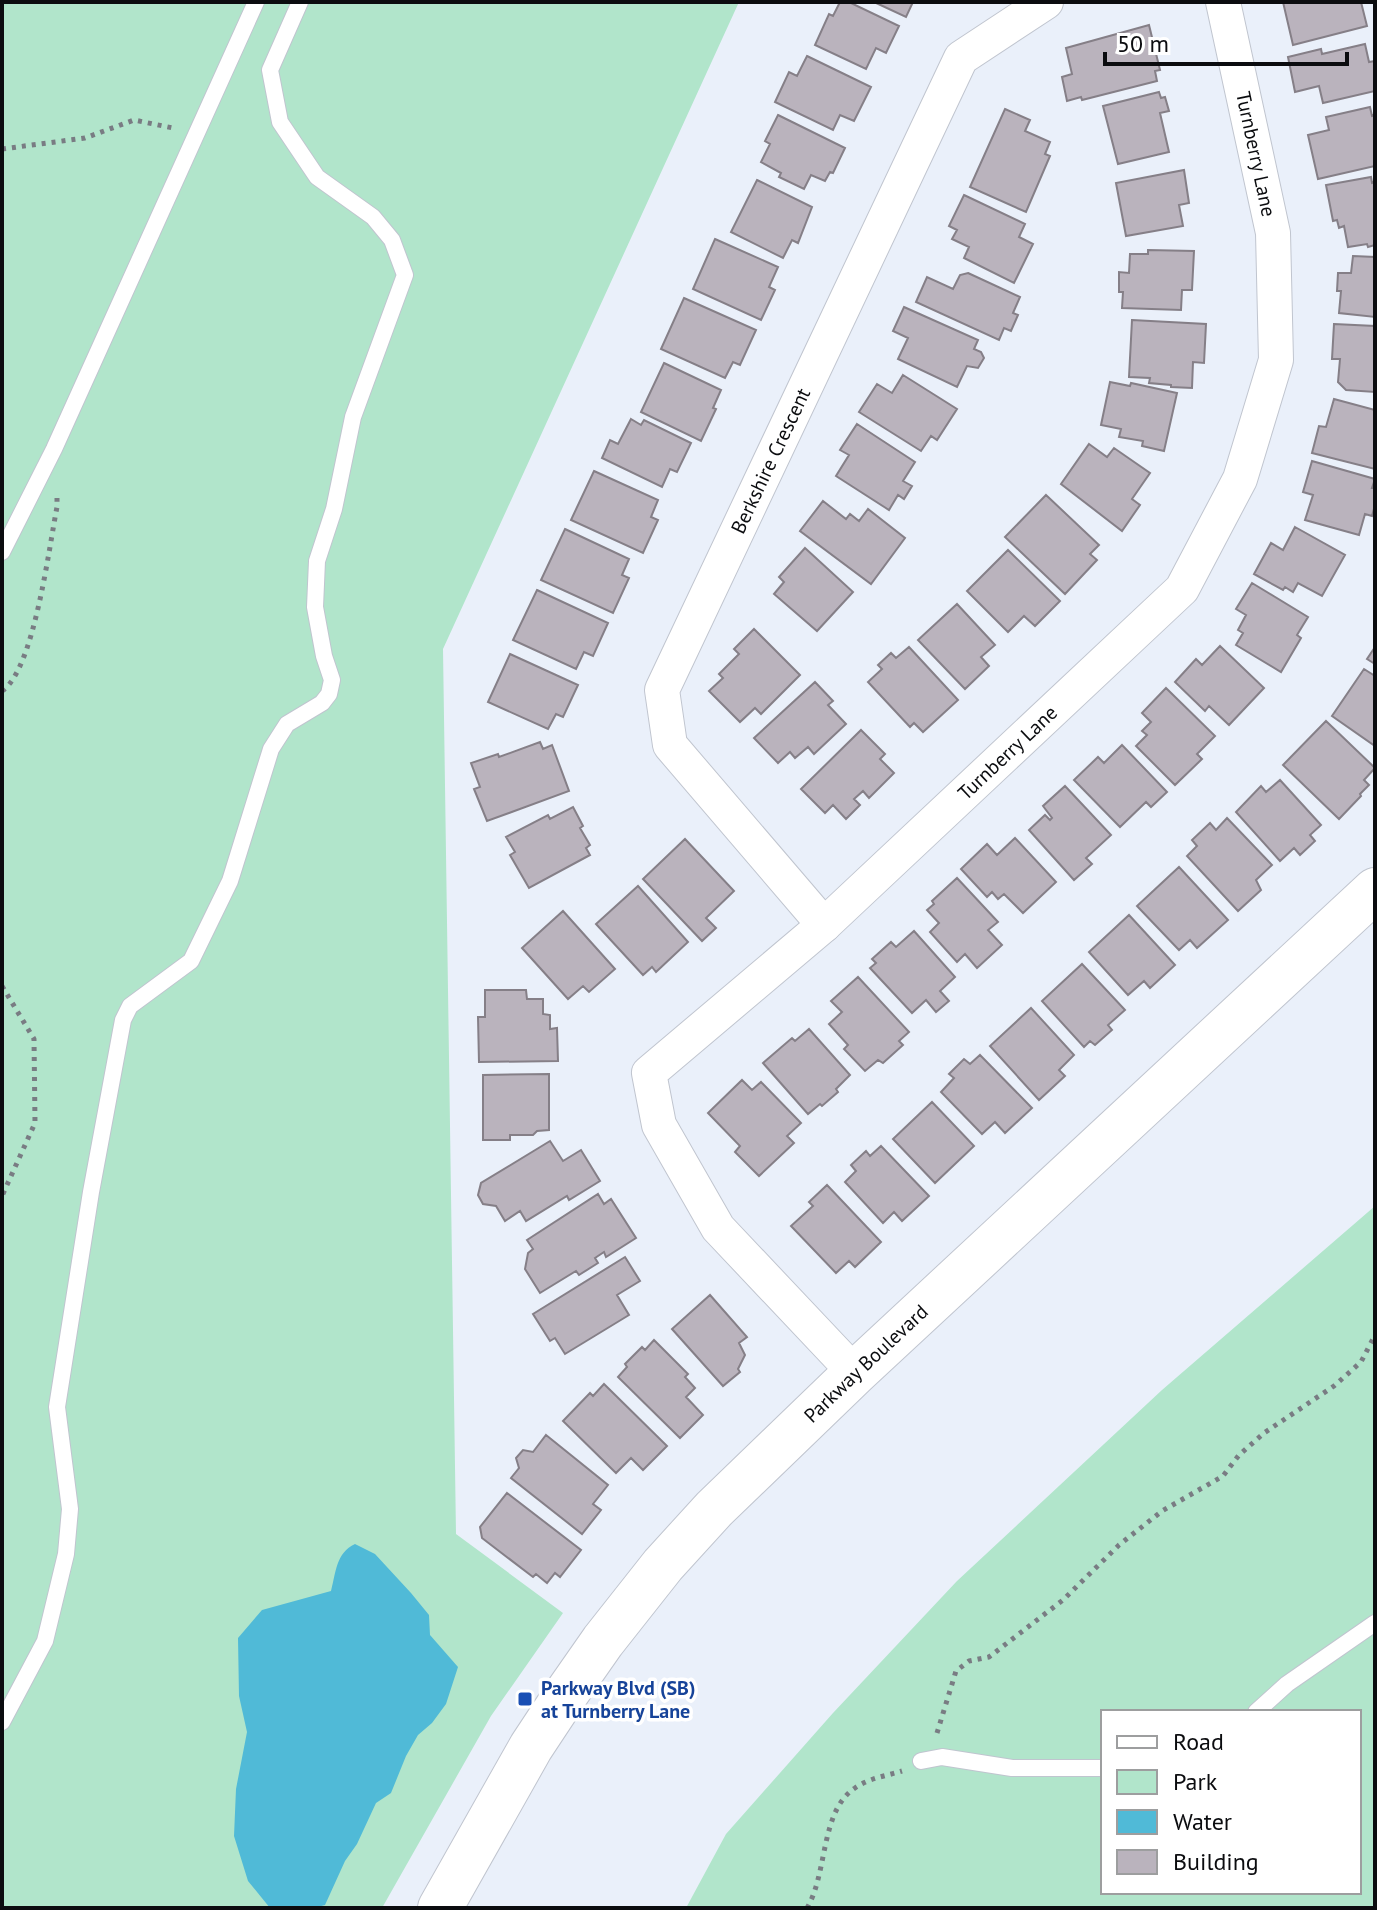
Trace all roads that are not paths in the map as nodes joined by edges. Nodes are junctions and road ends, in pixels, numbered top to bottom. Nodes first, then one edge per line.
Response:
1 (256, 2) edge
2 (300, 2) edge
3 (1046, 2) edge
4 (1223, 2) edge
5 (2, 552) edge
6 (1375, 890) edge
7 (824, 925) junction
8 (855, 1373) junction
9 (1375, 1623) edge
10 (1258, 1710) edge
11 (2, 1722) edge
12 (921, 1761) road end
13 (1101, 1768) edge
14 (440, 1908) edge

1 - 5 lane
2 - 11 lane
3 - 7 street, Berkshire Crescent
4 - 7 street, Turnberry Lane
6 - 8 street, Parkway Boulevard
7 - 8 street, Turnberry Lane
8 - 14 street, Parkway Boulevard
9 - 10 lane
12 - 13 lane

